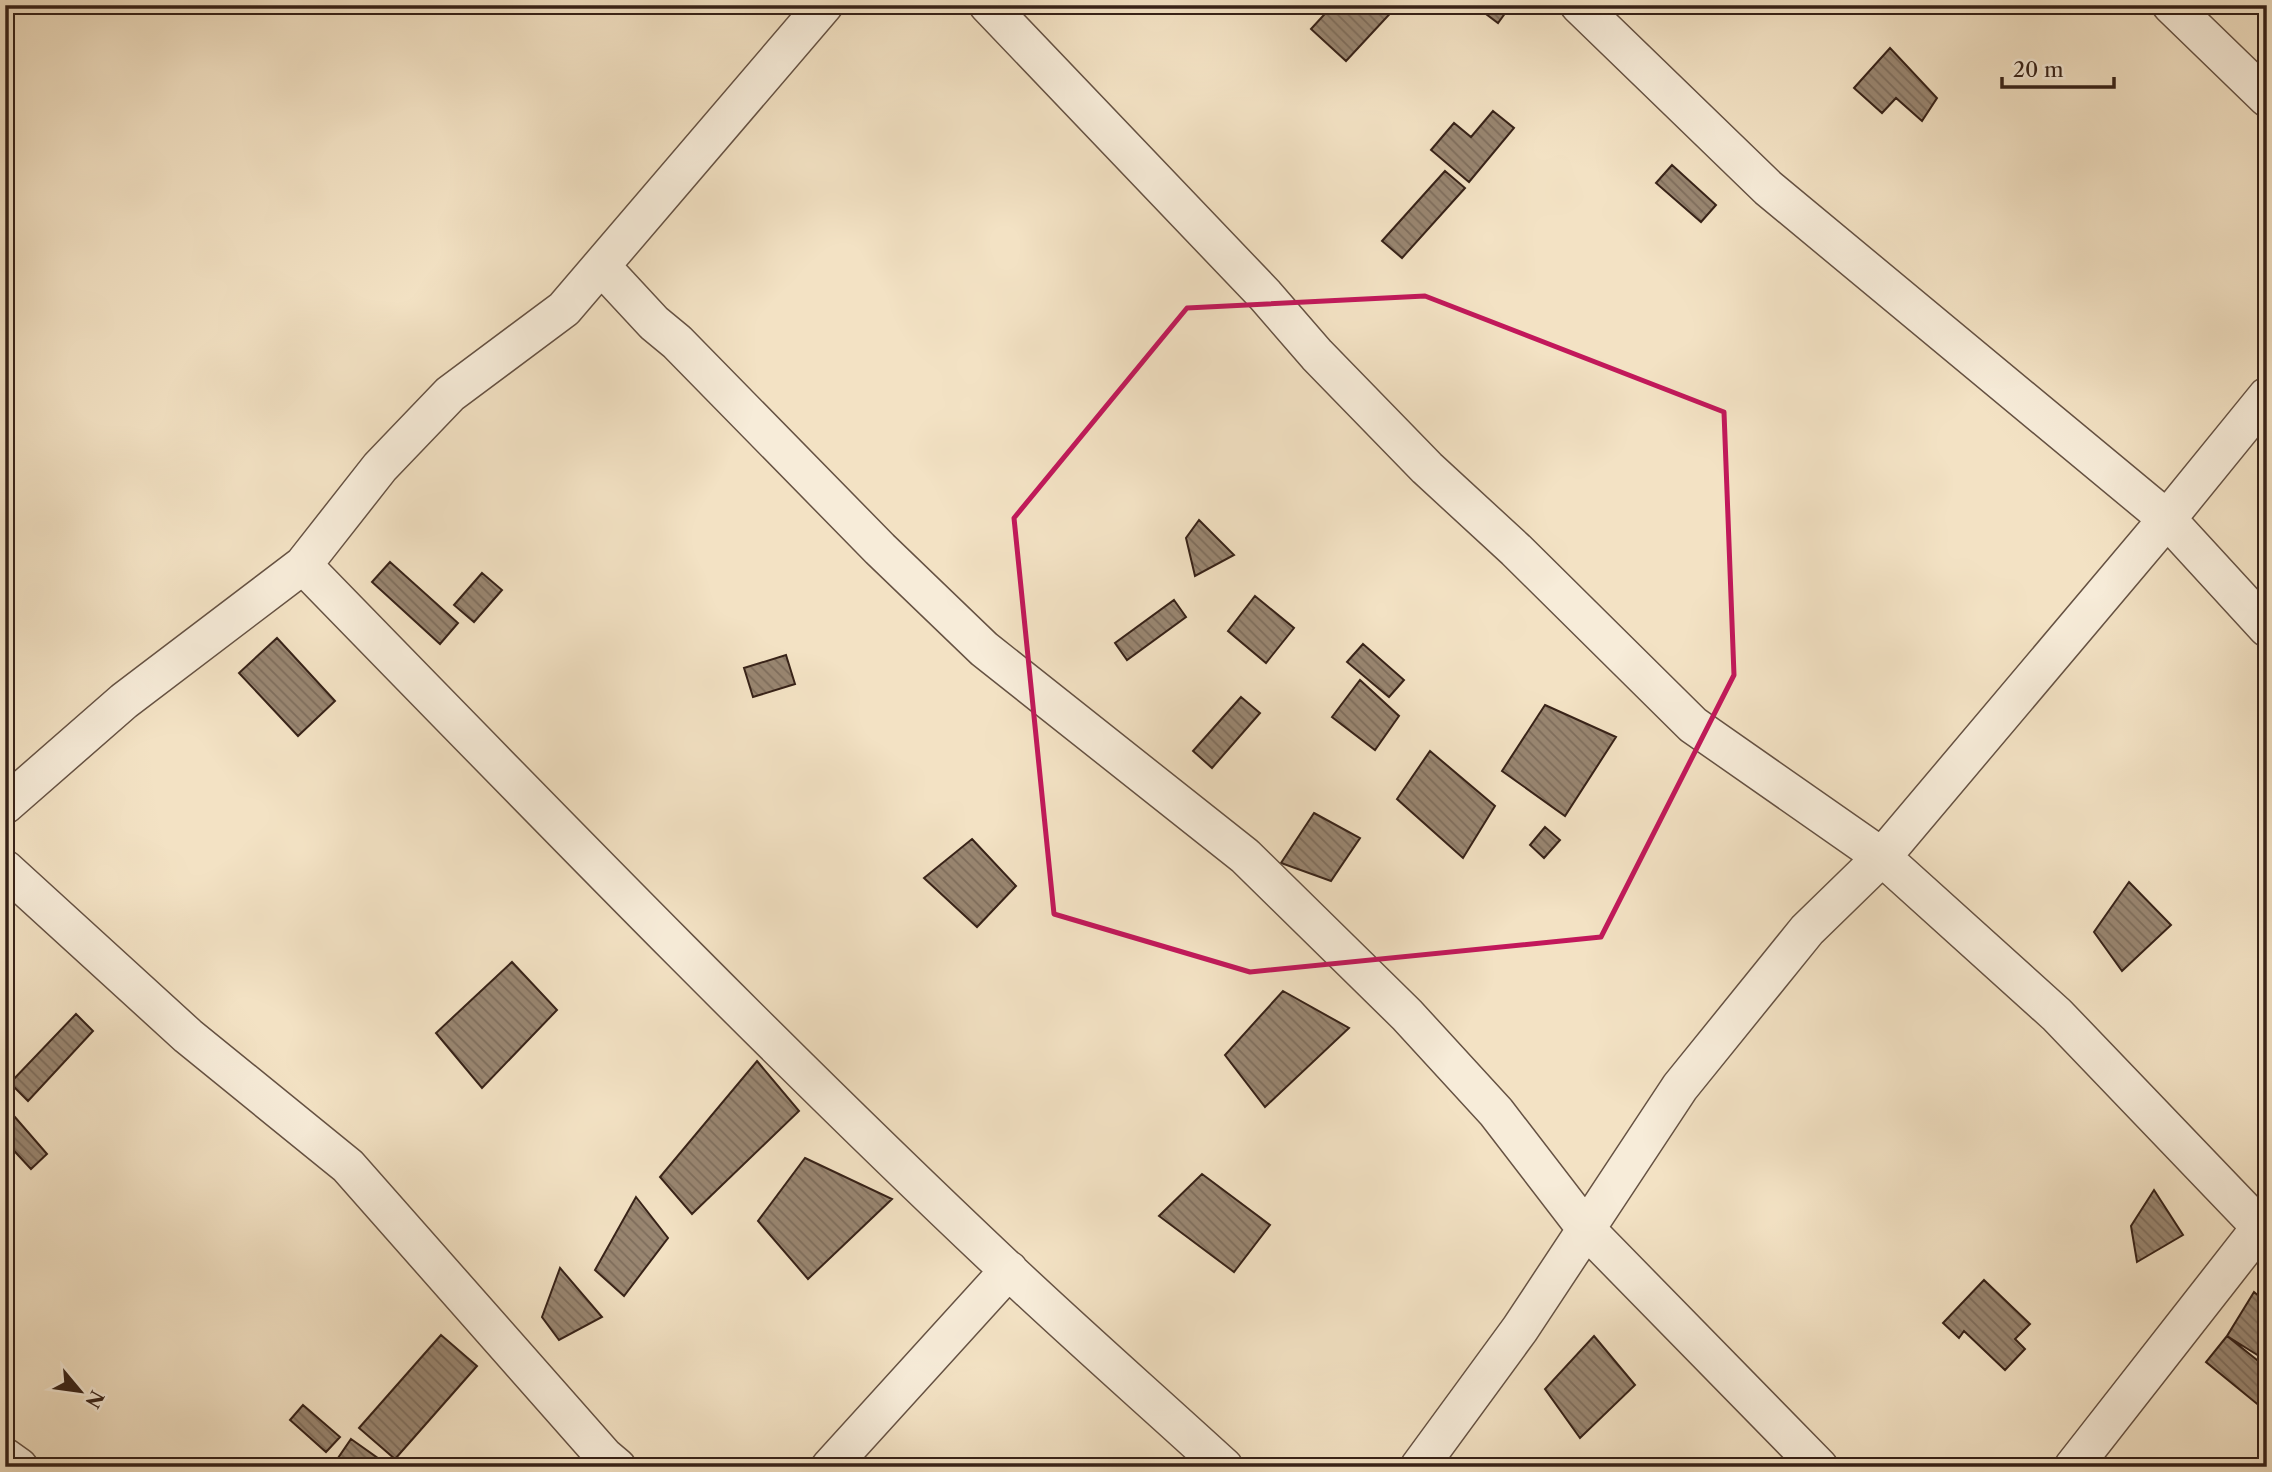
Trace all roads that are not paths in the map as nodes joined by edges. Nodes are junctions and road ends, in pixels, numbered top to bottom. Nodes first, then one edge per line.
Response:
1 (824, 5) edge
2 (988, 5) edge
3 (1579, 5) edge
4 (2171, 5) edge
5 (2267, 98) edge
6 (602, 267) junction
7 (2267, 396) edge
8 (2167, 519) junction
9 (303, 565) junction
10 (2267, 628) edge
11 (5, 805) edge
12 (1882, 856) junction
13 (5, 869) edge
14 (2265, 1227) edge
15 (1586, 1229) junction
16 (1009, 1270) junction
17 (5, 1457) edge
18 (19, 1467) edge
19 (617, 1467) edge
20 (830, 1467) edge
21 (1224, 1467) edge
22 (1419, 1467) edge
23 (1819, 1467) edge
24 (2073, 1467) edge

1 - 6 street
2 - 12 street
3 - 8 street
4 - 5 street
6 - 9 street
6 - 15 street
7 - 8 street
8 - 10 street
8 - 12 street
9 - 11 street
9 - 16 street
12 - 14 street
12 - 15 street
13 - 19 street
14 - 24 street
15 - 22 street
15 - 23 street
16 - 20 street
16 - 21 street
17 - 18 street

